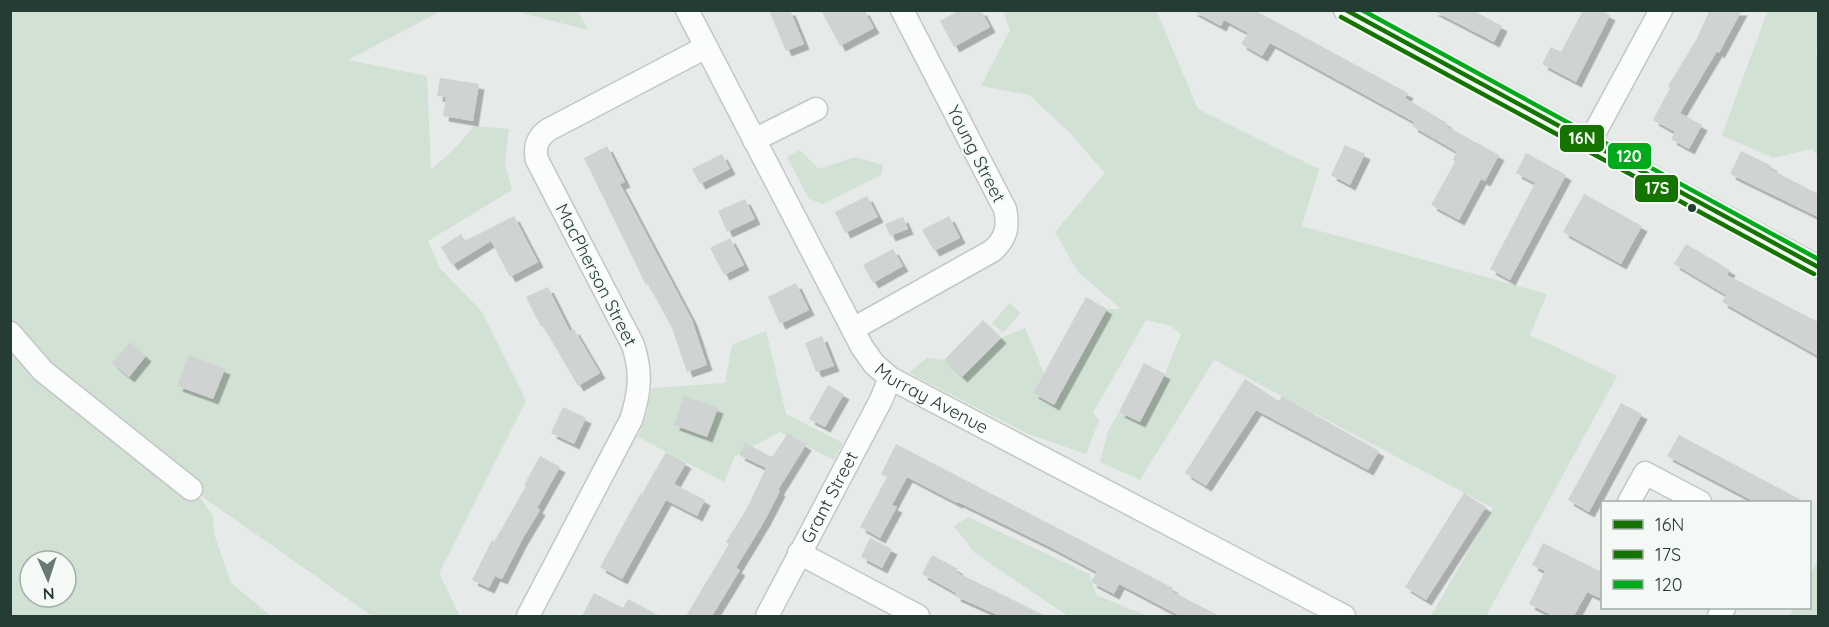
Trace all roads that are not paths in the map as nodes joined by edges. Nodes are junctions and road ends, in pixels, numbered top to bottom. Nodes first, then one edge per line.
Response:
1 (687, 10) edge
2 (902, 10) edge
3 (1345, 10) edge
4 (1661, 10) edge
5 (706, 47) junction
6 (816, 109) dead end
7 (754, 140) junction
8 (1589, 143) junction
9 (1818, 267) edge
10 (853, 329) junction
11 (10, 333) edge
12 (890, 378) junction
13 (191, 489) dead end
14 (1630, 501) edge
15 (1698, 501) edge
16 (799, 553) junction
17 (528, 616) edge
18 (767, 616) edge
19 (918, 616) edge
20 (1344, 616) edge

1 - 5 street, Murray Avenue
2 - 10 street, Young Street
3 - 8 street
4 - 8 street
5 - 7 street, Murray Avenue
5 - 17 street, MacPherson Street
6 - 7 street
7 - 10 street, Murray Avenue
8 - 9 street
10 - 12 street, Murray Avenue
11 - 13 street
12 - 16 street, Grant Street
12 - 20 street, Murray Avenue
14 - 15 street
16 - 18 street, Grant Street
16 - 19 street

